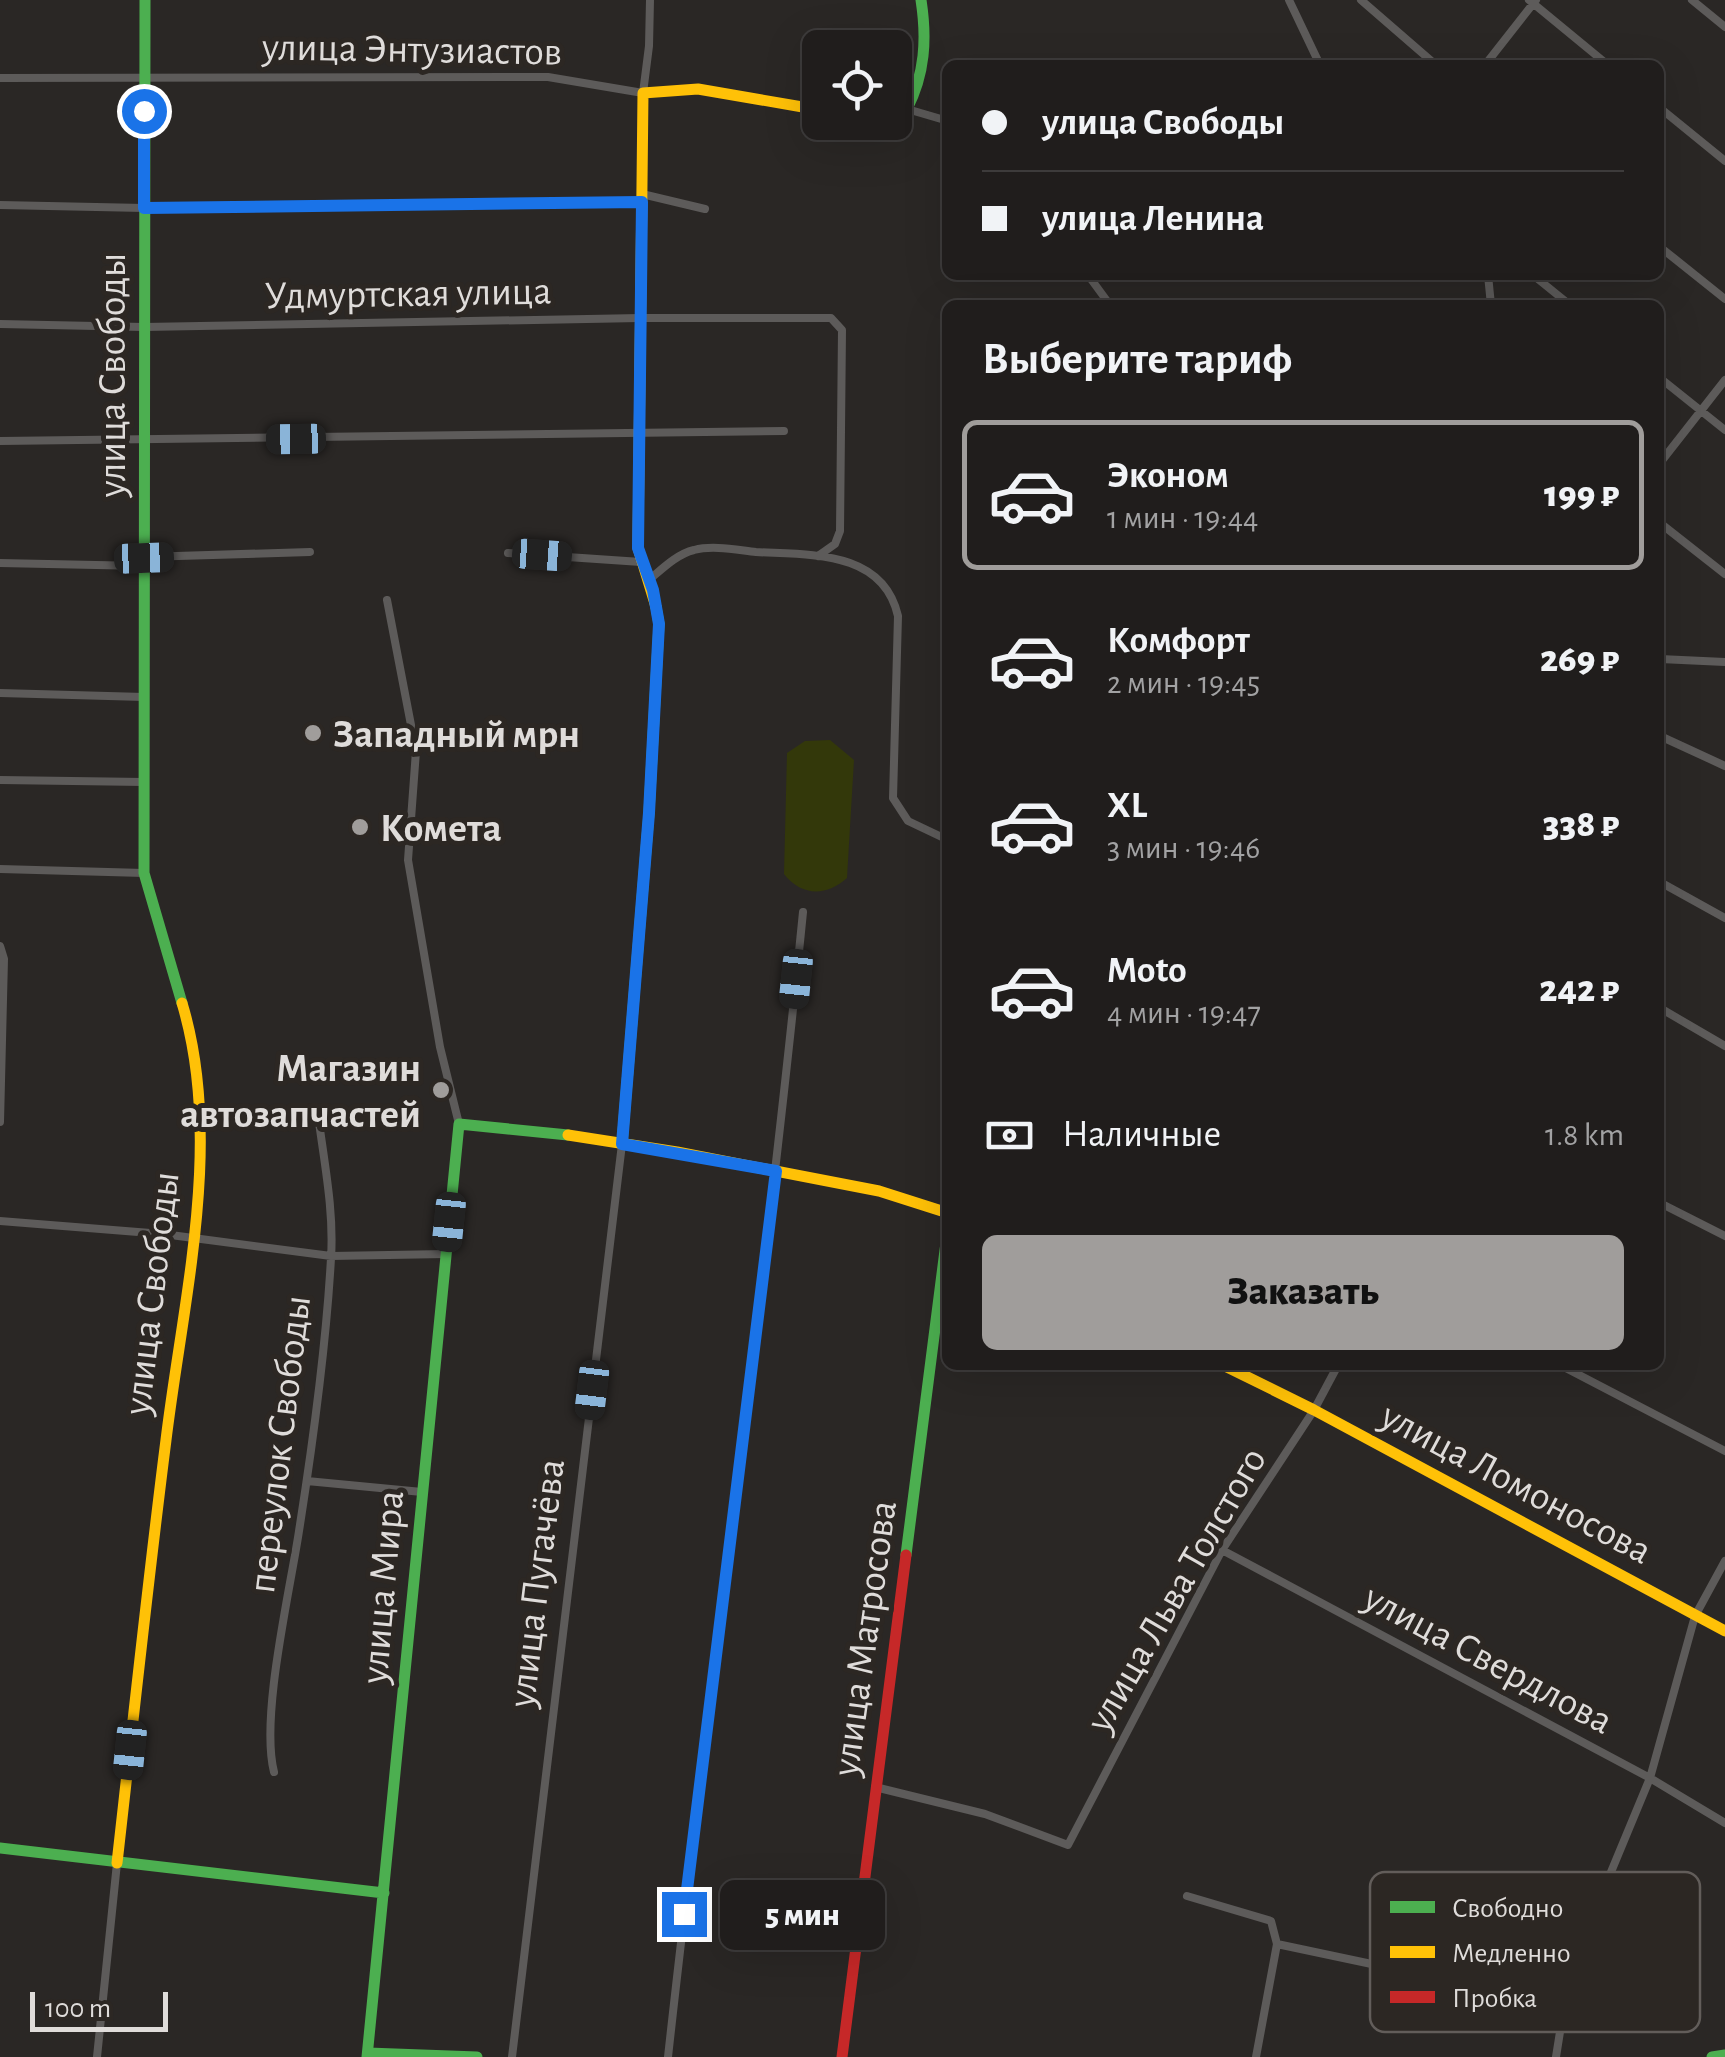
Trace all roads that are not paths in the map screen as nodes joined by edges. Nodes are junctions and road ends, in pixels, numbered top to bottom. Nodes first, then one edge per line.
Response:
1 (144, 0) edge
2 (650, 0) edge
3 (921, 0) edge
4 (1288, 0) edge
5 (1361, 0) edge
6 (1692, 0) edge
7 (1532, 1) edge
8 (1725, 27) edge
9 (1318, 60) edge
10 (1430, 60) edge
11 (1488, 60) edge
12 (1602, 60) edge
13 (0, 78) edge
14 (144, 79) junction
15 (643, 93) junction
16 (912, 94) edge
17 (802, 107) edge
18 (1664, 111) edge
19 (912, 113) edge
20 (942, 120) edge
21 (1725, 161) edge
22 (642, 198) junction
23 (0, 205) edge
24 (144, 208) junction
25 (706, 209) dead end
26 (1664, 250) edge
27 (1539, 280) edge
28 (1725, 299) edge
29 (1564, 300) edge
30 (640, 318) junction
31 (0, 324) edge
32 (144, 327) junction
33 (1725, 380) edge
34 (1664, 381) edge
35 (1700, 410) junction
36 (1725, 430) edge
37 (784, 431) dead end
38 (639, 432) junction
39 (0, 441) edge
40 (144, 442) junction
41 (1664, 458) edge
42 (1664, 526) edge
43 (310, 552) dead end
44 (508, 553) dead end
45 (818, 556) junction
46 (0, 562) edge
47 (144, 562) junction
48 (641, 562) junction
49 (1725, 574) edge
50 (649, 580) junction
51 (386, 600) dead end
52 (1664, 659) edge
53 (1725, 662) edge
54 (0, 693) edge
55 (144, 697) junction
56 (1664, 738) edge
57 (1725, 766) edge
58 (0, 780) edge
59 (144, 782) junction
60 (942, 837) edge
61 (0, 869) edge
62 (144, 873) junction
63 (1664, 884) edge
64 (802, 912) dead end
65 (1725, 918) edge
66 (0, 946) edge
67 (1664, 1010) edge
68 (1725, 1046) edge
69 (0, 1122) edge
70 (319, 1122) dead end
71 (459, 1124) junction
72 (622, 1144) junction
73 (776, 1171) junction
74 (1664, 1206) edge
75 (942, 1210) edge
76 (0, 1221) edge
77 (1725, 1236) edge
78 (196, 1240) junction
79 (446, 1254) junction
80 (331, 1256) junction
81 (942, 1307) edge
82 (1234, 1370) edge
83 (1335, 1370) edge
84 (1570, 1370) edge
85 (1314, 1410) junction
86 (1725, 1451) edge
87 (306, 1481) junction
88 (422, 1492) junction
89 (1222, 1550) junction
90 (1725, 1561) edge
91 (1696, 1616) junction
92 (1725, 1631) edge
93 (274, 1772) dead end
94 (1650, 1778) junction
95 (875, 1787) junction
96 (1725, 1823) edge
97 (0, 1848) edge
98 (117, 1863) junction
99 (1611, 1872) edge
100 (384, 1893) junction
101 (1187, 1896) dead end
102 (1277, 1944) junction
103 (1370, 1963) edge
104 (1561, 2032) edge
105 (368, 2055) edge
106 (1725, 2056) edge
107 (97, 2057) edge
108 (477, 2057) edge
109 (512, 2057) edge
110 (668, 2057) edge
111 (842, 2057) edge
112 (1256, 2057) edge
113 (1556, 2057) edge
114 (1712, 2057) edge

1 - 14 street, улица Свободы
2 - 15 street
3 - 16 street
4 - 9 street
5 - 10 street
6 - 8 street
7 - 11 street
7 - 12 street
13 - 14 street, улица Энтузиастов
14 - 15 street, улица Энтузиастов
14 - 24 street, улица Свободы
15 - 17 street, улица Энтузиастов
15 - 22 street
18 - 21 street
19 - 20 street
22 - 24 street
22 - 25 street
22 - 30 street
23 - 24 street
24 - 32 street, улица Свободы
26 - 28 street
27 - 29 street
30 - 32 street, Удмуртская улица
30 - 38 street
30 - 45 street, Удмуртская улица
31 - 32 street, Удмуртская улица
32 - 40 street, улица Свободы
33 - 35 street
34 - 35 street
35 - 36 street
35 - 41 street
37 - 38 street
38 - 40 street
38 - 48 street
39 - 40 street
40 - 47 street, улица Свободы
42 - 49 street
43 - 47 street
44 - 48 street
45 - 50 street
45 - 60 street
46 - 47 street
47 - 55 street, улица Свободы
48 - 50 street, улица Пугачёва
50 - 72 street, улица Пугачёва
51 - 71 street
52 - 53 street
54 - 55 street
55 - 59 street, улица Свободы
56 - 57 street
58 - 59 street
59 - 62 street, улица Свободы
61 - 62 street
62 - 78 street, улица Свободы
63 - 65 street
64 - 73 street
66 - 69 street
67 - 68 street
70 - 80 street, переулок Свободы
71 - 72 street
71 - 79 street, улица Мира
72 - 73 street
72 - 109 street, улица Пугачёва
73 - 75 street
73 - 110 street
74 - 77 street
76 - 78 street
78 - 80 street
78 - 98 street, улица Свободы
79 - 80 street
79 - 88 street, улица Мира
80 - 87 street, переулок Свободы
81 - 95 street, улица Матросова
82 - 85 street, улица Ломоносова
83 - 85 street, улица Льва Толстого
84 - 86 street
85 - 89 street, улица Льва Толстого
85 - 91 street, улица Ломоносова
87 - 88 street
87 - 93 street, переулок Свободы
88 - 100 street, улица Мира
89 - 94 street, улица Свердлова
89 - 95 street, улица Льва Толстого
90 - 91 street
91 - 92 street, улица Ломоносова
91 - 94 street
94 - 96 street, улица Свердлова
94 - 99 street
95 - 111 street, улица Матросова
97 - 98 street
98 - 100 street
98 - 107 street, улица Свободы
100 - 105 street, улица Мира
101 - 102 street
102 - 103 street
102 - 112 street
104 - 113 street
105 - 108 street
106 - 114 street

